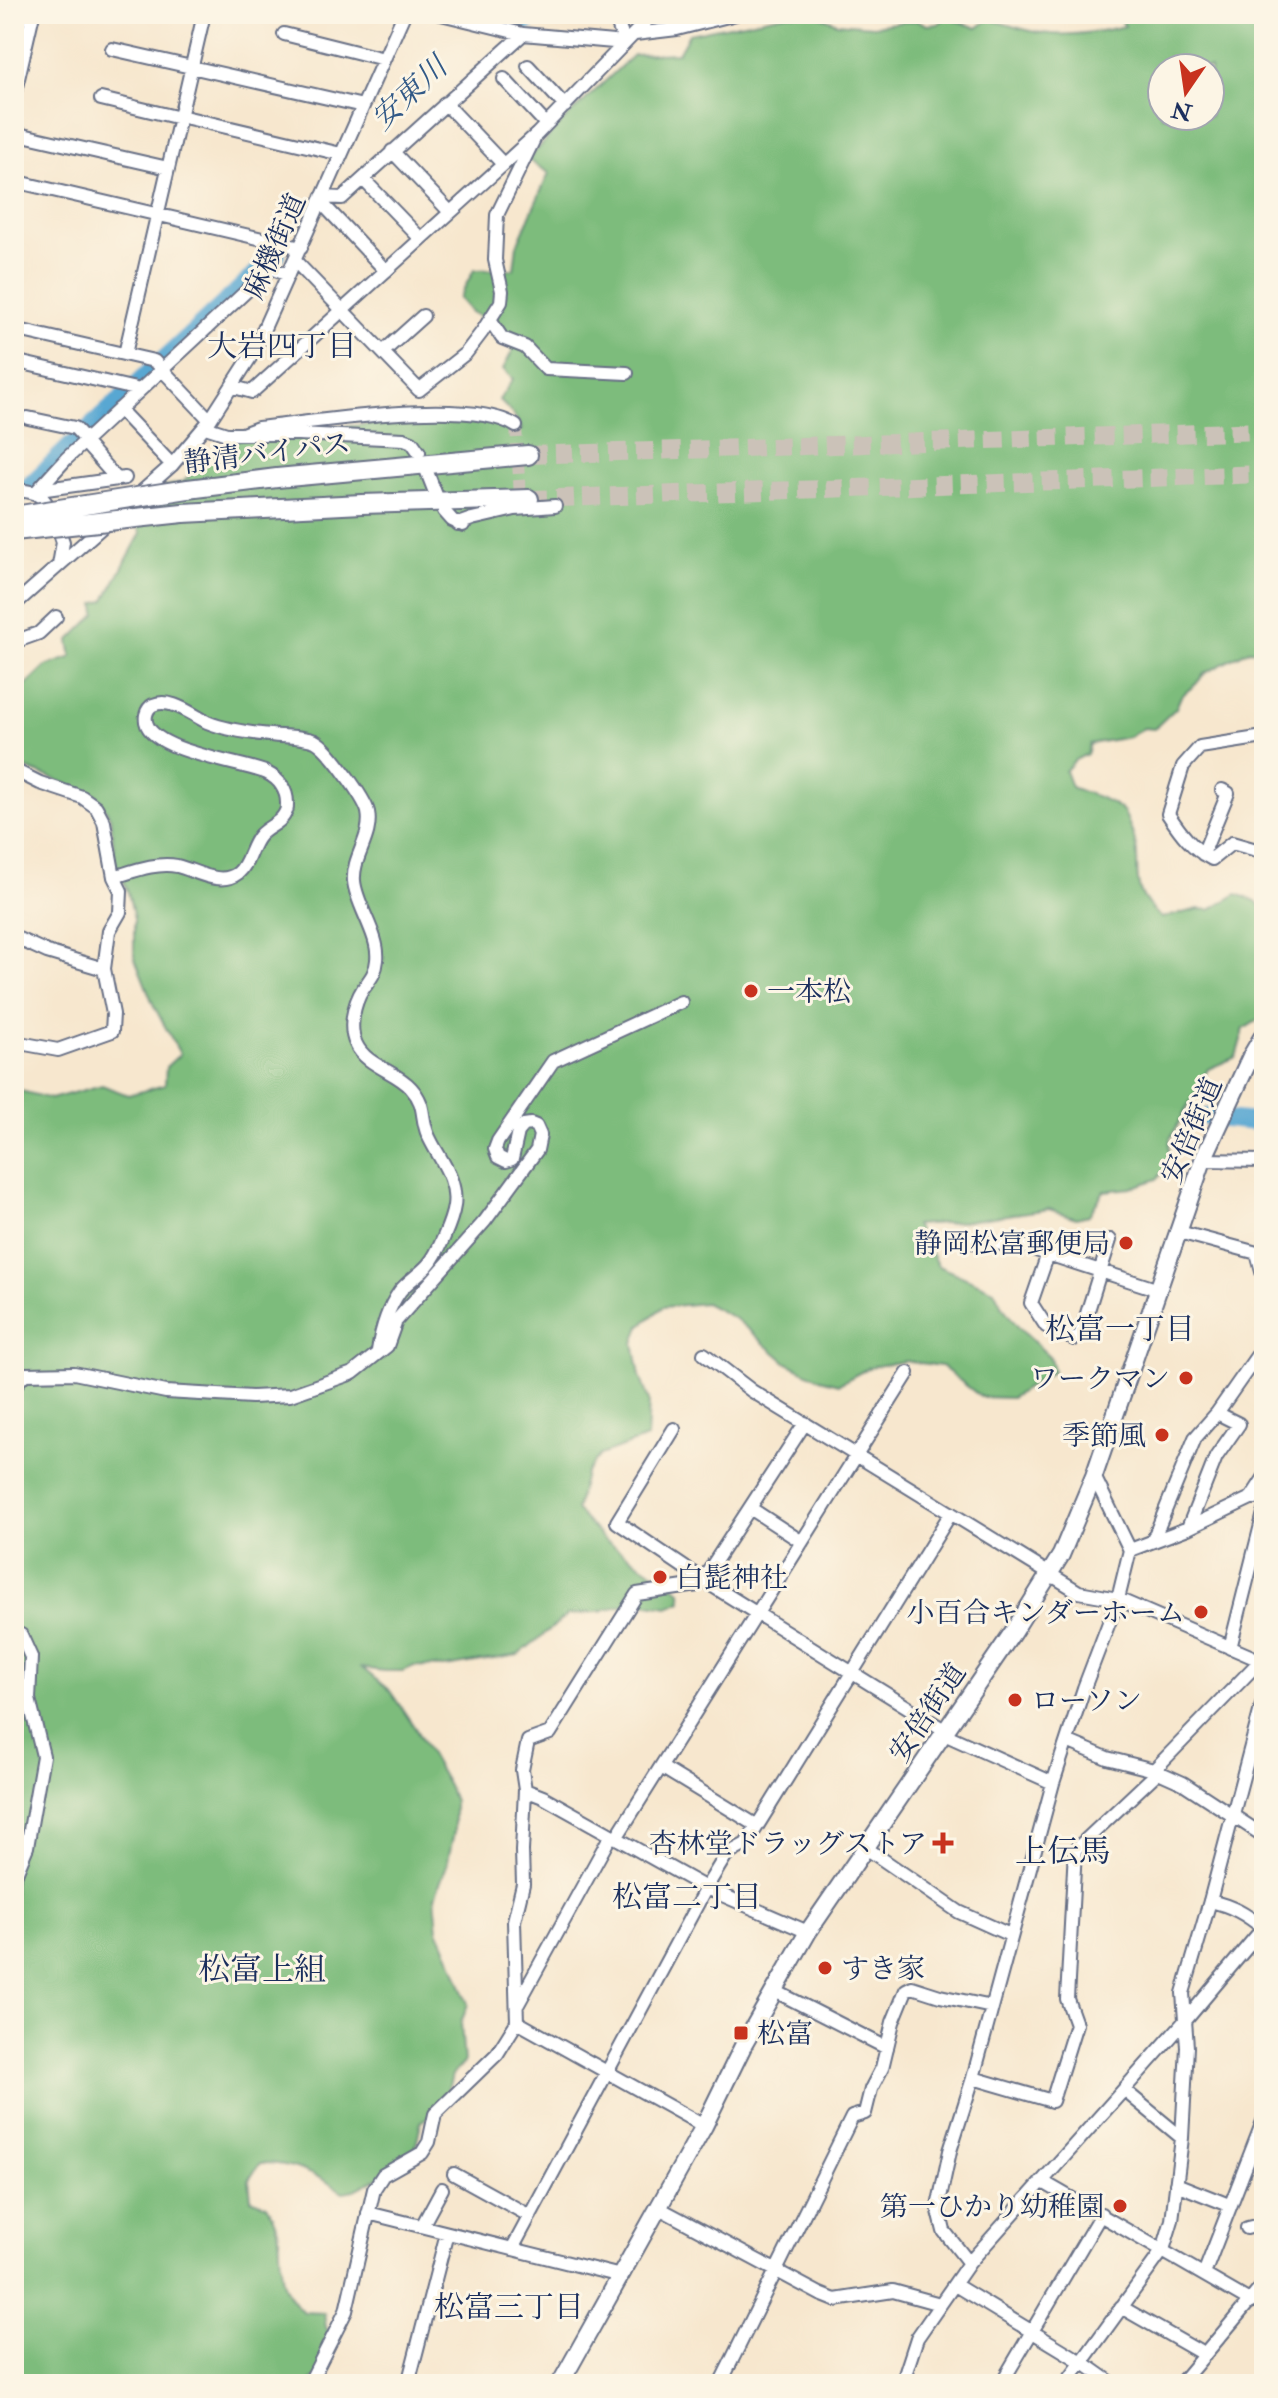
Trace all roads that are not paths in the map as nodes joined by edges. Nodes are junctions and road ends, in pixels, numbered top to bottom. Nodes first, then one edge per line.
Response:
1 (33, 14) edge
2 (202, 14) edge
3 (404, 14) edge
4 (441, 14) edge
5 (614, 14) edge
6 (653, 14) edge
7 (736, 14) edge
8 (284, 34) dead end
9 (523, 34) junction
10 (630, 38) junction
11 (112, 49) dead end
12 (384, 59) junction
13 (528, 66) dead end
14 (192, 67) junction
15 (504, 79) dead end
16 (14, 96) edge
17 (101, 99) dead end
18 (445, 103) junction
19 (363, 106) junction
20 (565, 106) junction
21 (180, 117) junction
22 (541, 129) junction
23 (14, 133) edge
24 (392, 151) junction
25 (341, 154) junction
26 (503, 164) junction
27 (168, 168) junction
28 (363, 179) junction
29 (14, 181) edge
30 (321, 199) junction
31 (450, 212) junction
32 (157, 215) junction
33 (421, 239) junction
34 (301, 248) junction
35 (295, 261) junction
36 (386, 271) junction
37 (288, 275) junction
38 (343, 310) junction
39 (423, 316) dead end
40 (490, 320) junction
41 (14, 329) edge
42 (383, 352) junction
43 (125, 354) junction
44 (14, 361) edge
45 (163, 369) junction
46 (627, 373) dead end
47 (234, 387) junction
48 (140, 390) junction
49 (119, 409) junction
50 (28, 418) dead end
51 (208, 423) junction
52 (516, 426) dead end
53 (242, 434) junction
54 (85, 441) junction
55 (419, 452) dead end
56 (528, 455) tunnel mouth
57 (172, 465) junction
58 (427, 472) dead end
59 (14, 490) edge
60 (36, 491) junction
61 (436, 495) dead end
62 (555, 506) dead end
63 (525, 507) joint
64 (444, 511) dead end
65 (52, 513) junction
66 (14, 515) edge
67 (109, 521) junction
68 (458, 524) junction
69 (14, 525) edge
70 (14, 531) edge
71 (59, 565) junction
72 (14, 605) edge
73 (56, 617) dead end
74 (14, 642) edge
75 (1264, 737) edge
76 (14, 770) edge
77 (1222, 790) dead end
78 (1203, 854) junction
79 (1264, 861) edge
80 (114, 877) junction
81 (14, 937) edge
82 (104, 969) junction
83 (681, 1002) dead end
84 (1264, 1034) edge
85 (14, 1042) edge
86 (1203, 1160) junction
87 (1264, 1161) edge
88 (1179, 1232) junction
89 (1110, 1240) dead end
90 (971, 1242) dead end
91 (1048, 1254) junction
92 (1100, 1271) junction
93 (1264, 1279) edge
94 (1159, 1290) junction
95 (378, 1351) junction
96 (1264, 1353) edge
97 (704, 1354) dead end
98 (908, 1373) dead end
99 (14, 1386) edge
100 (1217, 1413) junction
101 (805, 1423) junction
102 (674, 1429) dead end
103 (857, 1455) junction
104 (1094, 1476) junction
105 (1264, 1478) edge
106 (1258, 1498) edge
107 (750, 1508) junction
108 (951, 1513) junction
109 (1264, 1513) edge
110 (1188, 1528) junction
111 (1153, 1540) junction
112 (802, 1542) junction
113 (1130, 1550) junction
114 (1051, 1575) junction
115 (703, 1580) junction
116 (1118, 1599) junction
117 (757, 1614) junction
118 (14, 1632) edge
119 (1230, 1648) junction
120 (1262, 1662) edge
121 (851, 1672) junction
122 (1264, 1697) edge
123 (945, 1733) junction
124 (1067, 1741) junction
125 (661, 1767) junction
126 (1156, 1771) junction
127 (1053, 1783) junction
128 (525, 1790) junction
129 (1231, 1815) junction
130 (756, 1825) junction
131 (1264, 1836) edge
132 (614, 1837) junction
133 (866, 1848) junction
134 (14, 1878) edge
135 (706, 1888) junction
136 (1210, 1901) junction
137 (1264, 1928) edge
138 (808, 1932) junction
139 (1010, 1935) junction
140 (775, 1991) junction
141 (516, 2007) junction
142 (992, 2007) junction
143 (1185, 2021) junction
144 (517, 2022) junction
145 (887, 2048) junction
146 (608, 2072) junction
147 (973, 2078) junction
148 (1124, 2090) junction
149 (1264, 2119) edge
150 (704, 2126) junction
151 (1182, 2138) junction
152 (454, 2174) dead end
153 (1043, 2182) junction
154 (1176, 2184) junction
155 (442, 2189) dead end
156 (1229, 2205) junction
157 (657, 2207) junction
158 (368, 2213) junction
159 (1101, 2214) junction
160 (530, 2216) junction
161 (1264, 2224) edge
162 (422, 2226) junction
163 (1247, 2228) dead end
164 (447, 2233) junction
165 (512, 2249) junction
166 (1163, 2250) junction
167 (969, 2263) junction
168 (774, 2271) junction
169 (1204, 2274) junction
170 (621, 2276) junction
171 (1264, 2284) edge
172 (955, 2285) junction
173 (1251, 2302) junction
174 (940, 2304) junction
175 (1121, 2307) junction
176 (1032, 2332) junction
177 (1205, 2355) junction
178 (1082, 2362) junction
179 (309, 2384) edge
180 (408, 2384) edge
181 (560, 2384) edge
182 (720, 2384) edge
183 (902, 2384) edge
184 (1001, 2384) edge
185 (1066, 2384) edge
186 (1113, 2384) edge
187 (1180, 2384) edge

1 - 16 street
2 - 14 street
3 - 12 street, 麻機街道
4 - 9 street
5 - 10 street
6 - 10 street
7 - 10 street
8 - 12 street
9 - 10 street
9 - 18 street
10 - 20 street
11 - 14 street
12 - 19 street, 麻機街道
13 - 20 street
14 - 19 street
14 - 21 street
15 - 22 street
17 - 21 street
18 - 24 street
18 - 26 street
19 - 25 street, 麻機街道
20 - 22 street
21 - 25 street
21 - 27 street
22 - 26 street
22 - 40 street
23 - 27 street
24 - 28 street
24 - 31 street
25 - 30 street, 麻機街道
26 - 31 street
27 - 32 street
28 - 30 street
28 - 33 street
29 - 32 street
30 - 34 street, 麻機街道
30 - 36 street
31 - 33 street
32 - 34 street
32 - 43 street
33 - 36 street
34 - 35 street, 麻機街道
35 - 37 street, 麻機街道
35 - 38 street
36 - 38 street
37 - 45 street
37 - 47 street, 麻機街道
38 - 42 street
38 - 47 street
39 - 42 street
40 - 42 street
40 - 46 street
41 - 43 street
43 - 45 street
44 - 48 street
45 - 48 street
45 - 51 street
47 - 51 street, 麻機街道
48 - 49 street
49 - 54 street
49 - 57 street
50 - 54 street
51 - 53 street
51 - 57 street, 麻機街道
52 - 53 street
53 - 55 street
54 - 60 street
54 - 60 street
56 - 66 highway, 静清バイパス, bridge
57 - 67 street, 麻機街道
58 - 61 street
59 - 60 street
60 - 65 street
62 - 68 street
63 - 68 street
63 - 70 highway, 静清バイパス, bridge
64 - 68 street
65 - 66 highway
65 - 67 highway
65 - 69 highway
65 - 71 street
67 - 71 street, 麻機街道
71 - 72 street, 麻機街道
73 - 74 street
75 - 78 street
76 - 80 street
77 - 78 street
78 - 79 street
80 - 82 street
80 - 95 street
81 - 82 street
82 - 85 street
83 - 95 street
84 - 86 main road, 安倍街道
86 - 87 street
86 - 88 main road, 安倍街道
88 - 93 street
88 - 94 main road, 安倍街道
89 - 92 street
90 - 91 street
91 - 92 street
91 - 92 street
92 - 94 street
94 - 104 main road, 安倍街道
95 - 99 street
96 - 100 street
97 - 101 street
98 - 103 street
100 - 110 street
100 - 111 street
101 - 103 street
101 - 107 street
102 - 115 street
103 - 108 street
103 - 112 street
104 - 113 street
104 - 114 main road, 安倍街道
105 - 106 street
106 - 110 street
107 - 112 street
107 - 115 street
108 - 114 street
108 - 121 street
109 - 119 street
110 - 111 street
111 - 113 street
112 - 117 street
113 - 116 street
114 - 116 street
114 - 123 main road, 安倍街道
115 - 117 street
115 - 128 street
116 - 119 street
116 - 124 street
117 - 121 street
117 - 125 street
118 - 134 street
119 - 120 street
120 - 126 street
121 - 123 street
121 - 130 street
122 - 129 street
123 - 127 street
123 - 133 main road, 安倍街道
124 - 126 street
124 - 127 street
125 - 130 street
125 - 132 street
126 - 129 street
126 - 147 street
127 - 139 street
128 - 132 street
128 - 141 street
129 - 131 street
129 - 136 street
130 - 135 street
132 - 135 street
132 - 141 street
133 - 138 main road, 安倍街道
133 - 139 street
135 - 138 street
135 - 146 street
136 - 137 street
136 - 143 street
137 - 143 street
138 - 140 main road, 安倍街道
139 - 142 street
140 - 145 street
140 - 150 main road, 安倍街道
141 - 144 street
142 - 145 street
142 - 147 street
143 - 148 street
143 - 151 street
144 - 146 street
144 - 158 street
145 - 168 street
146 - 150 street
146 - 160 street
147 - 167 street
148 - 151 street
148 - 153 street
149 - 156 street
150 - 157 main road, 安倍街道
151 - 154 street
152 - 160 street
153 - 159 street
153 - 167 street
154 - 156 street
154 - 166 street
155 - 162 street
156 - 169 street
157 - 168 street
157 - 170 main road, 安倍街道
158 - 162 street
158 - 179 street
159 - 166 street
159 - 176 street
160 - 165 street
161 - 163 street
162 - 164 street
164 - 165 street
164 - 180 street
165 - 170 street
166 - 169 street
166 - 175 street
167 - 172 street
168 - 174 street
168 - 182 street
169 - 173 street
170 - 181 main road, 安倍街道
171 - 173 street
172 - 174 street
172 - 176 street
173 - 177 street
174 - 183 street
175 - 177 street
175 - 178 street
176 - 178 street
176 - 184 street
177 - 187 street
178 - 185 street
178 - 186 street

